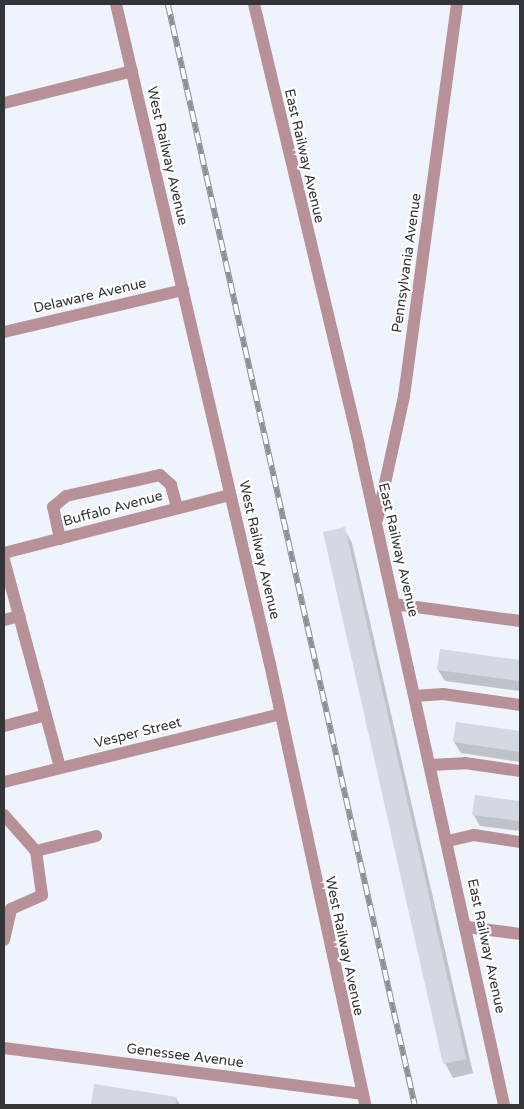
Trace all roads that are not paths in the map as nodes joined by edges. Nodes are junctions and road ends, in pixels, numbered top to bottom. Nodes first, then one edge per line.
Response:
1 (116, 4) edge
2 (254, 4) edge
3 (457, 4) edge
4 (132, 71) junction
5 (4, 103) edge
6 (183, 290) junction
7 (4, 332) edge
8 (230, 495) junction
9 (177, 508) junction
10 (376, 524) junction
11 (60, 539) junction
12 (4, 553) edge
13 (4, 560) edge
14 (394, 604) junction
15 (20, 616) junction
16 (4, 620) edge
17 (520, 621) edge
18 (415, 696) junction
19 (520, 705) edge
20 (280, 714) junction
21 (44, 716) junction
22 (4, 726) edge
23 (430, 765) junction
24 (60, 768) junction
25 (520, 771) edge
26 (4, 782) edge
27 (4, 815) edge
28 (96, 836) dead end
29 (448, 841) junction
30 (520, 842) edge
31 (36, 851) junction
32 (467, 927) junction
33 (520, 934) edge
34 (4, 940) edge
35 (4, 1048) edge
36 (363, 1099) edge
37 (504, 1105) edge

1 - 4 street, West Railway Avenue
2 - 10 street, East Railway Avenue
3 - 10 street, Pennsylvania Avenue
4 - 5 street
4 - 6 street, West Railway Avenue
6 - 7 street, Delaware Avenue
6 - 8 street, West Railway Avenue
8 - 9 street, Buffalo Avenue
8 - 20 street, West Railway Avenue
9 - 11 street, Buffalo Avenue
9 - 11 street
10 - 14 street, East Railway Avenue
11 - 12 street, Buffalo Avenue
13 - 15 street
14 - 17 street
14 - 18 street, East Railway Avenue
15 - 16 street
15 - 21 street
18 - 19 street
18 - 23 street, East Railway Avenue
20 - 24 street, Vesper Street
20 - 36 street, West Railway Avenue
21 - 22 street
21 - 24 street
23 - 25 street
23 - 29 street, East Railway Avenue
24 - 26 street, Vesper Street
27 - 31 street
28 - 31 street
29 - 30 street
29 - 32 street, East Railway Avenue
31 - 34 street
32 - 33 street
32 - 37 street, East Railway Avenue
35 - 36 street, Genessee Avenue

